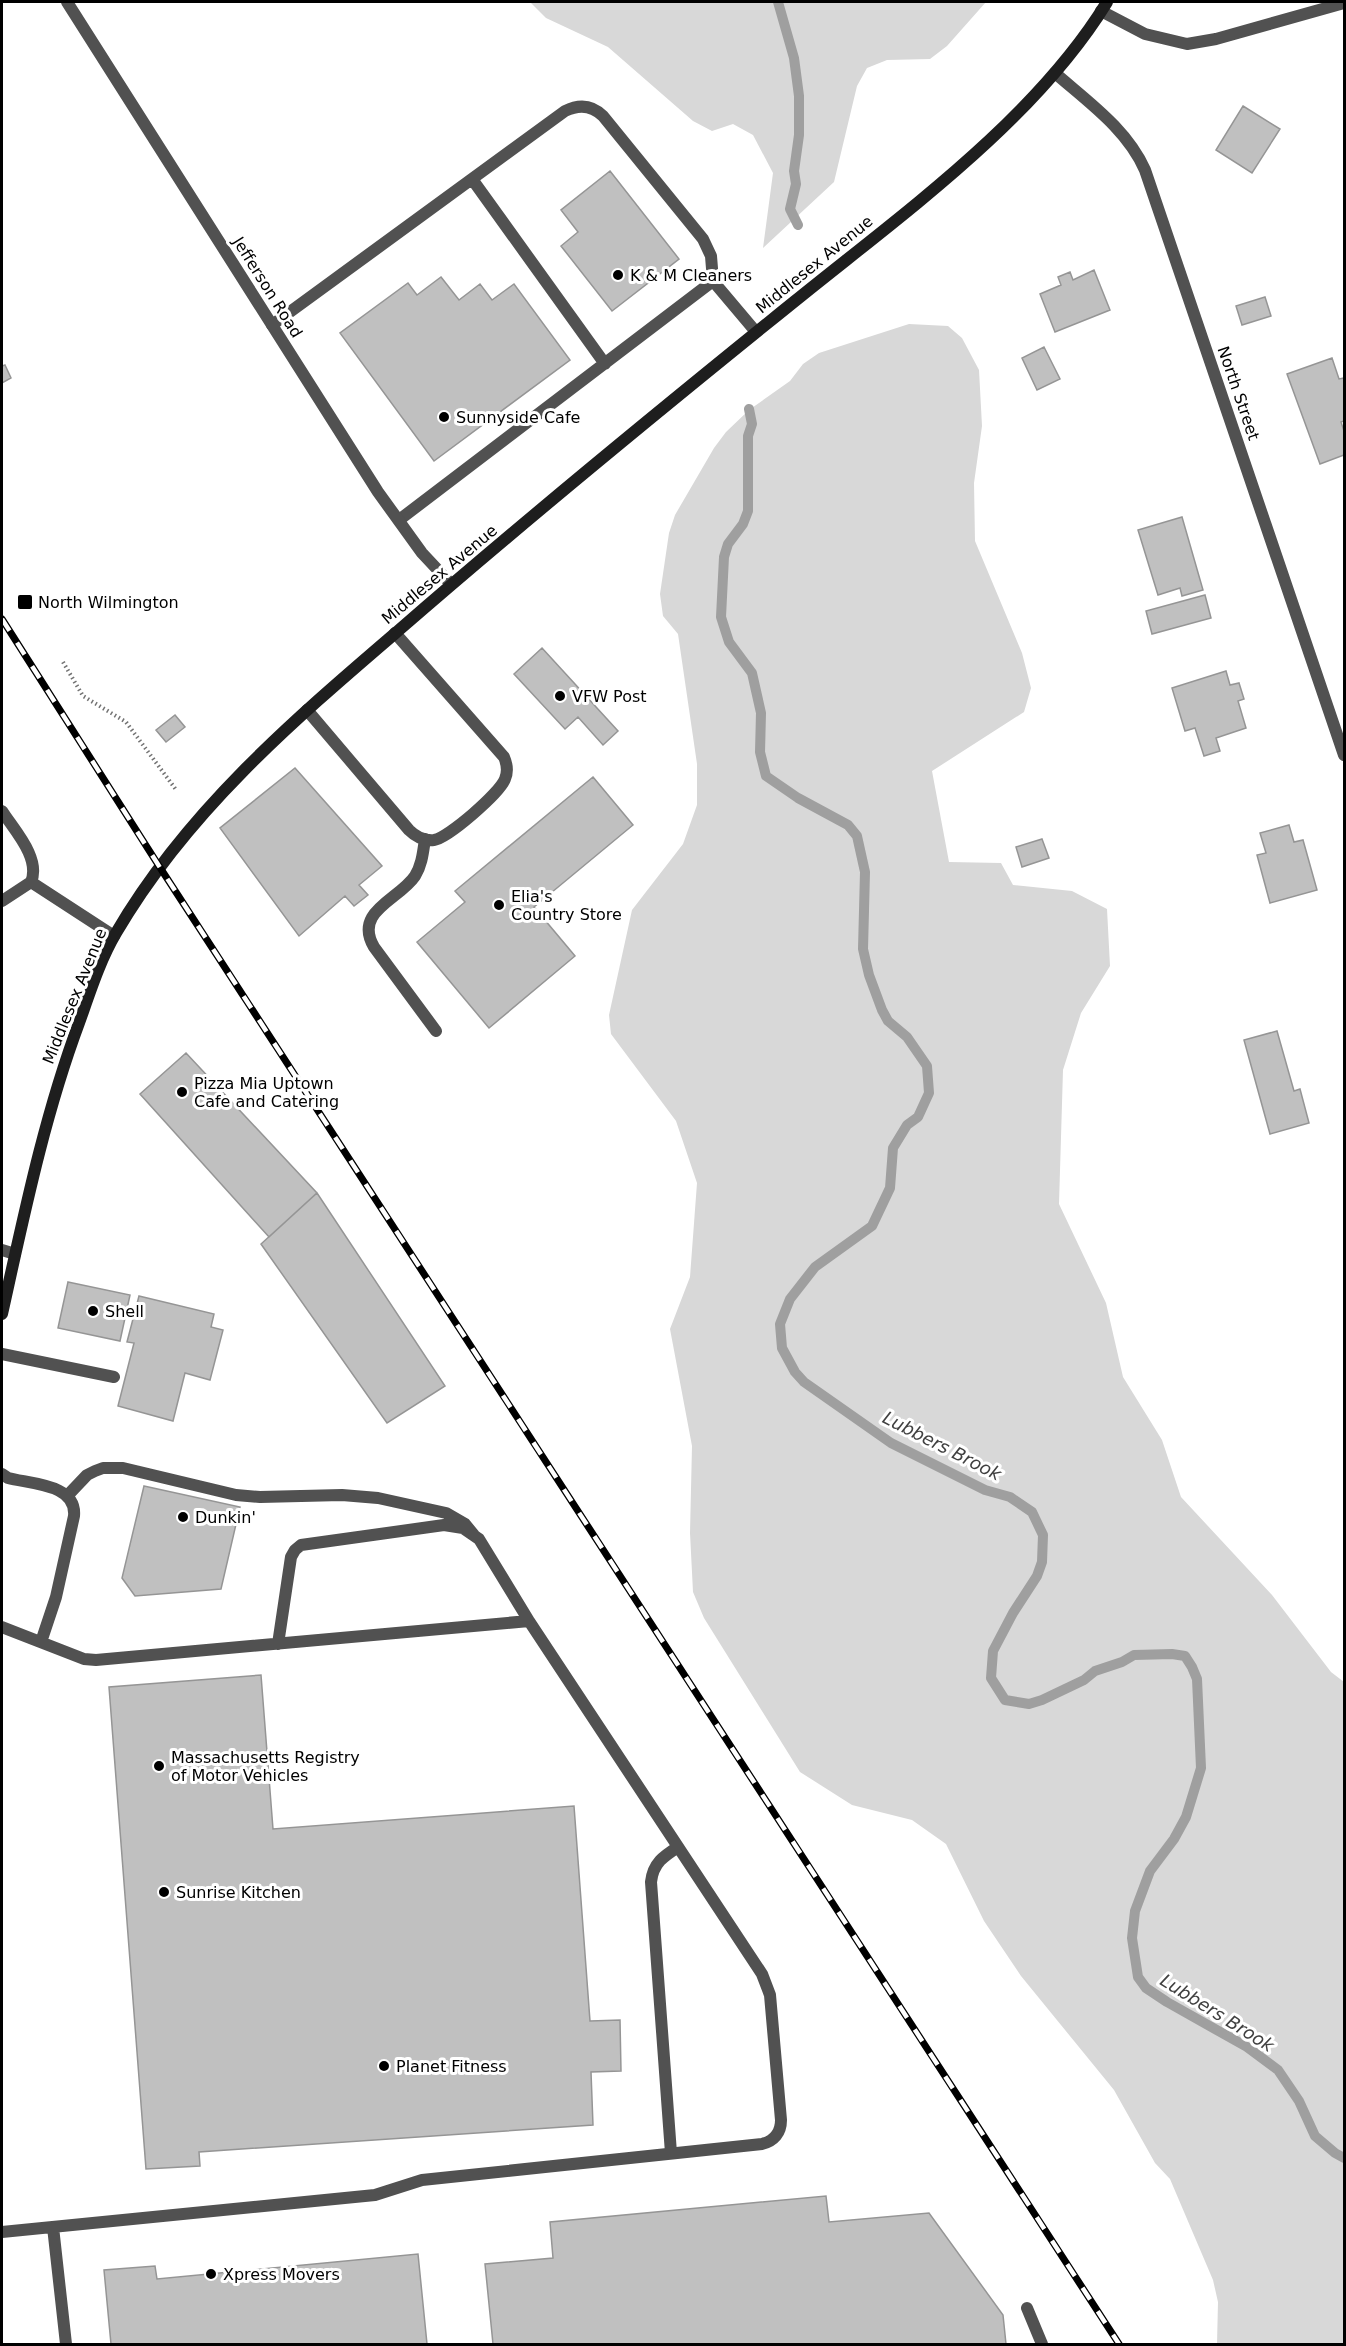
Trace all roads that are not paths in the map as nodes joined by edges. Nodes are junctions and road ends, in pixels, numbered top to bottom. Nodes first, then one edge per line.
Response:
1 (67, 2) edge
2 (1344, 3) edge
3 (1104, 6) edge
4 (1055, 73) junction
5 (472, 179) junction
6 (713, 281) junction
7 (272, 325) junction
8 (756, 332) junction
9 (605, 364) junction
10 (399, 520) junction
11 (451, 584) junction
12 (395, 633) junction
13 (307, 710) junction
14 (1344, 755) edge
15 (2, 811) edge
16 (425, 839) junction
17 (31, 882) junction
18 (2, 900) edge
19 (114, 936) junction
20 (436, 1031) dead end
21 (2, 1250) edge
22 (15, 1254) junction
23 (2, 1314) edge
24 (2, 1354) edge
25 (114, 1377) dead end
26 (2, 1474) edge
27 (68, 1495) junction
28 (474, 1535) junction
29 (529, 1621) junction
30 (2, 1627) edge
31 (41, 1642) junction
32 (278, 1644) junction
33 (678, 1847) junction
34 (671, 2153) junction
35 (53, 2227) junction
36 (2, 2232) edge
37 (1028, 2308) dead end
38 (66, 2344) edge
39 (1042, 2344) edge

1 - 7 street, Jefferson Road
2 - 3 street
3 - 4 main road, Middlesex Avenue
4 - 8 main road, Middlesex Avenue
4 - 14 street, North Street
5 - 6 street
5 - 7 street
5 - 9 street
6 - 8 street
6 - 9 street
7 - 10 street, Jefferson Road
8 - 11 main road, Middlesex Avenue
9 - 10 street
10 - 11 street, Jefferson Road
11 - 12 main road, Middlesex Avenue
12 - 13 main road, Middlesex Avenue
12 - 16 street
13 - 16 street
13 - 19 main road, Middlesex Avenue
15 - 17 street
16 - 20 street
17 - 18 street
17 - 19 street
19 - 22 main road, Middlesex Avenue
21 - 22 street
22 - 23 main road, Middlesex Avenue
24 - 25 street
26 - 27 street
27 - 28 street
27 - 31 street
28 - 29 street
28 - 32 street
29 - 32 street
29 - 33 street
30 - 31 street
31 - 32 street
33 - 34 street
33 - 34 street
34 - 35 street
35 - 36 street
35 - 38 street
37 - 39 street

